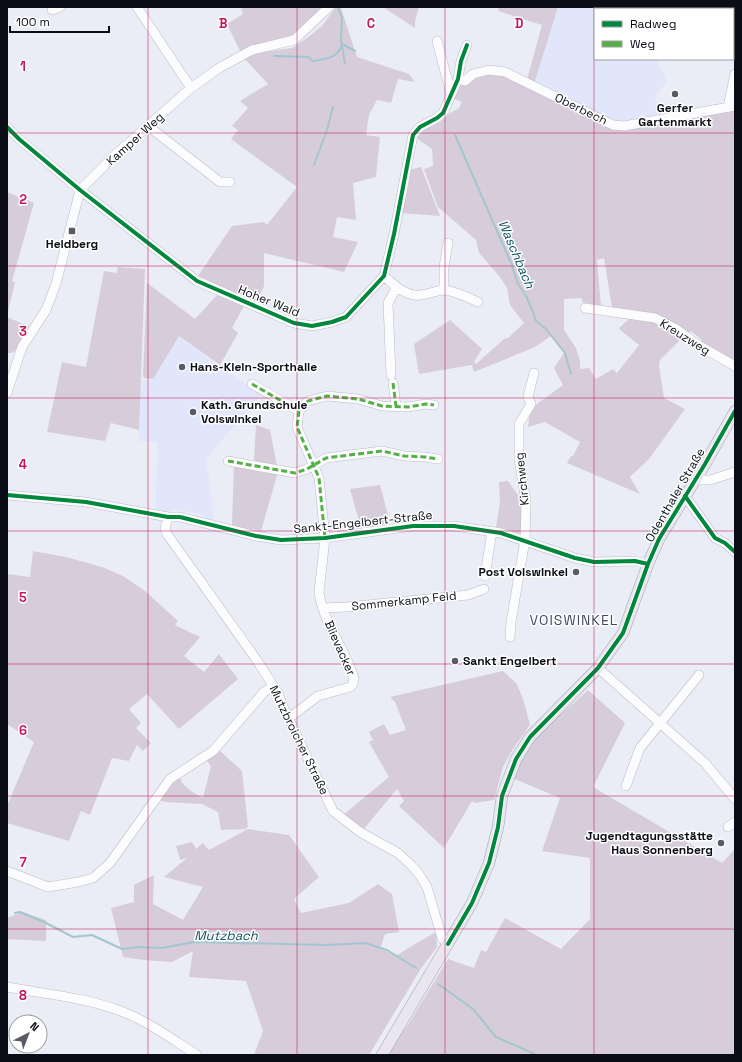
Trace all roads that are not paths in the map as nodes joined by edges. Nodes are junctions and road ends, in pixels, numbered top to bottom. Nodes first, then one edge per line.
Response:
1 (137, 7) edge
2 (329, 7) edge
3 (437, 41) dead end
4 (467, 45) dead end
5 (735, 74) edge
6 (458, 79) junction
7 (190, 88) junction
8 (451, 94) junction
9 (731, 106) edge
10 (148, 126) junction
11 (7, 127) edge
12 (230, 182) dead end
13 (80, 190) junction
14 (448, 243) dead end
15 (384, 276) junction
16 (398, 287) junction
17 (444, 290) junction
18 (478, 302) dead end
19 (586, 308) dead end
20 (735, 366) edge
21 (534, 373) dead end
22 (252, 384) dead end
23 (7, 393) edge
24 (434, 405) dead end
25 (396, 406) junction
26 (298, 411) junction
27 (735, 411) edge
28 (438, 459) dead end
29 (228, 461) dead end
30 (314, 465) junction
31 (735, 472) edge
32 (696, 480) junction
33 (7, 495) edge
34 (685, 496) junction
35 (168, 517) junction
36 (492, 531) junction
37 (325, 538) junction
38 (525, 540) junction
39 (735, 540) edge
40 (725, 543) junction
41 (735, 552) edge
42 (648, 564) junction
43 (485, 576) dead end
44 (484, 589) dead end
45 (323, 608) junction
46 (510, 637) dead end
47 (598, 668) junction
48 (699, 675) dead end
49 (273, 686) junction
50 (289, 718) junction
51 (660, 724) junction
52 (626, 786) dead end
53 (735, 799) edge
54 (7, 870) edge
55 (448, 944) junction
56 (7, 987) edge
57 (197, 1055) edge
58 (382, 1055) edge

1 - 7 street
2 - 7 street, Kamper Weg
3 - 8 street
4 - 6 street
5 - 9 street
6 - 8 street
6 - 9 street, Oberbech
7 - 10 street, Kamper Weg
8 - 15 street, Hoher Wald
10 - 12 street
10 - 13 street, Kamper Weg
11 - 13 street, Hoher Wald
13 - 15 street, Hoher Wald
13 - 23 street
14 - 17 street
15 - 16 street
16 - 17 street
16 - 25 street
17 - 18 street
19 - 20 street, Kreuzweg
21 - 38 street, Kirchweg
22 - 26 street
24 - 25 street
25 - 26 street
26 - 30 street, Blievacker
27 - 32 main road, Odenthaler Straße
28 - 30 street
29 - 30 street
30 - 37 street, Blievacker
31 - 32 street
32 - 34 main road, Odenthaler Straße
33 - 35 street, Sankt-Engelbert-Straße
34 - 40 street
34 - 42 main road, Odenthaler Straße
35 - 37 street, Sankt-Engelbert-Straße
35 - 49 street, Mutzbroicher Straße
36 - 37 street, Sankt-Engelbert-Straße
36 - 38 street, Sankt-Engelbert-Straße
36 - 43 street
37 - 45 street, Blievacker
38 - 42 street, Sankt-Engelbert-Straße
38 - 46 street, Kirchweg
39 - 40 street
40 - 41 street
42 - 47 main road, Odenthaler Straße
44 - 45 street, Sommerkamp Feld
45 - 50 street, Blievacker
47 - 51 street
47 - 55 main road, Odenthaler Straße
48 - 51 street
49 - 50 street, Mutzbroicher Straße
49 - 54 street
50 - 55 street, Mutzbroicher Straße
51 - 52 street
51 - 53 street
55 - 58 main road, Odenthaler Straße
56 - 57 street

